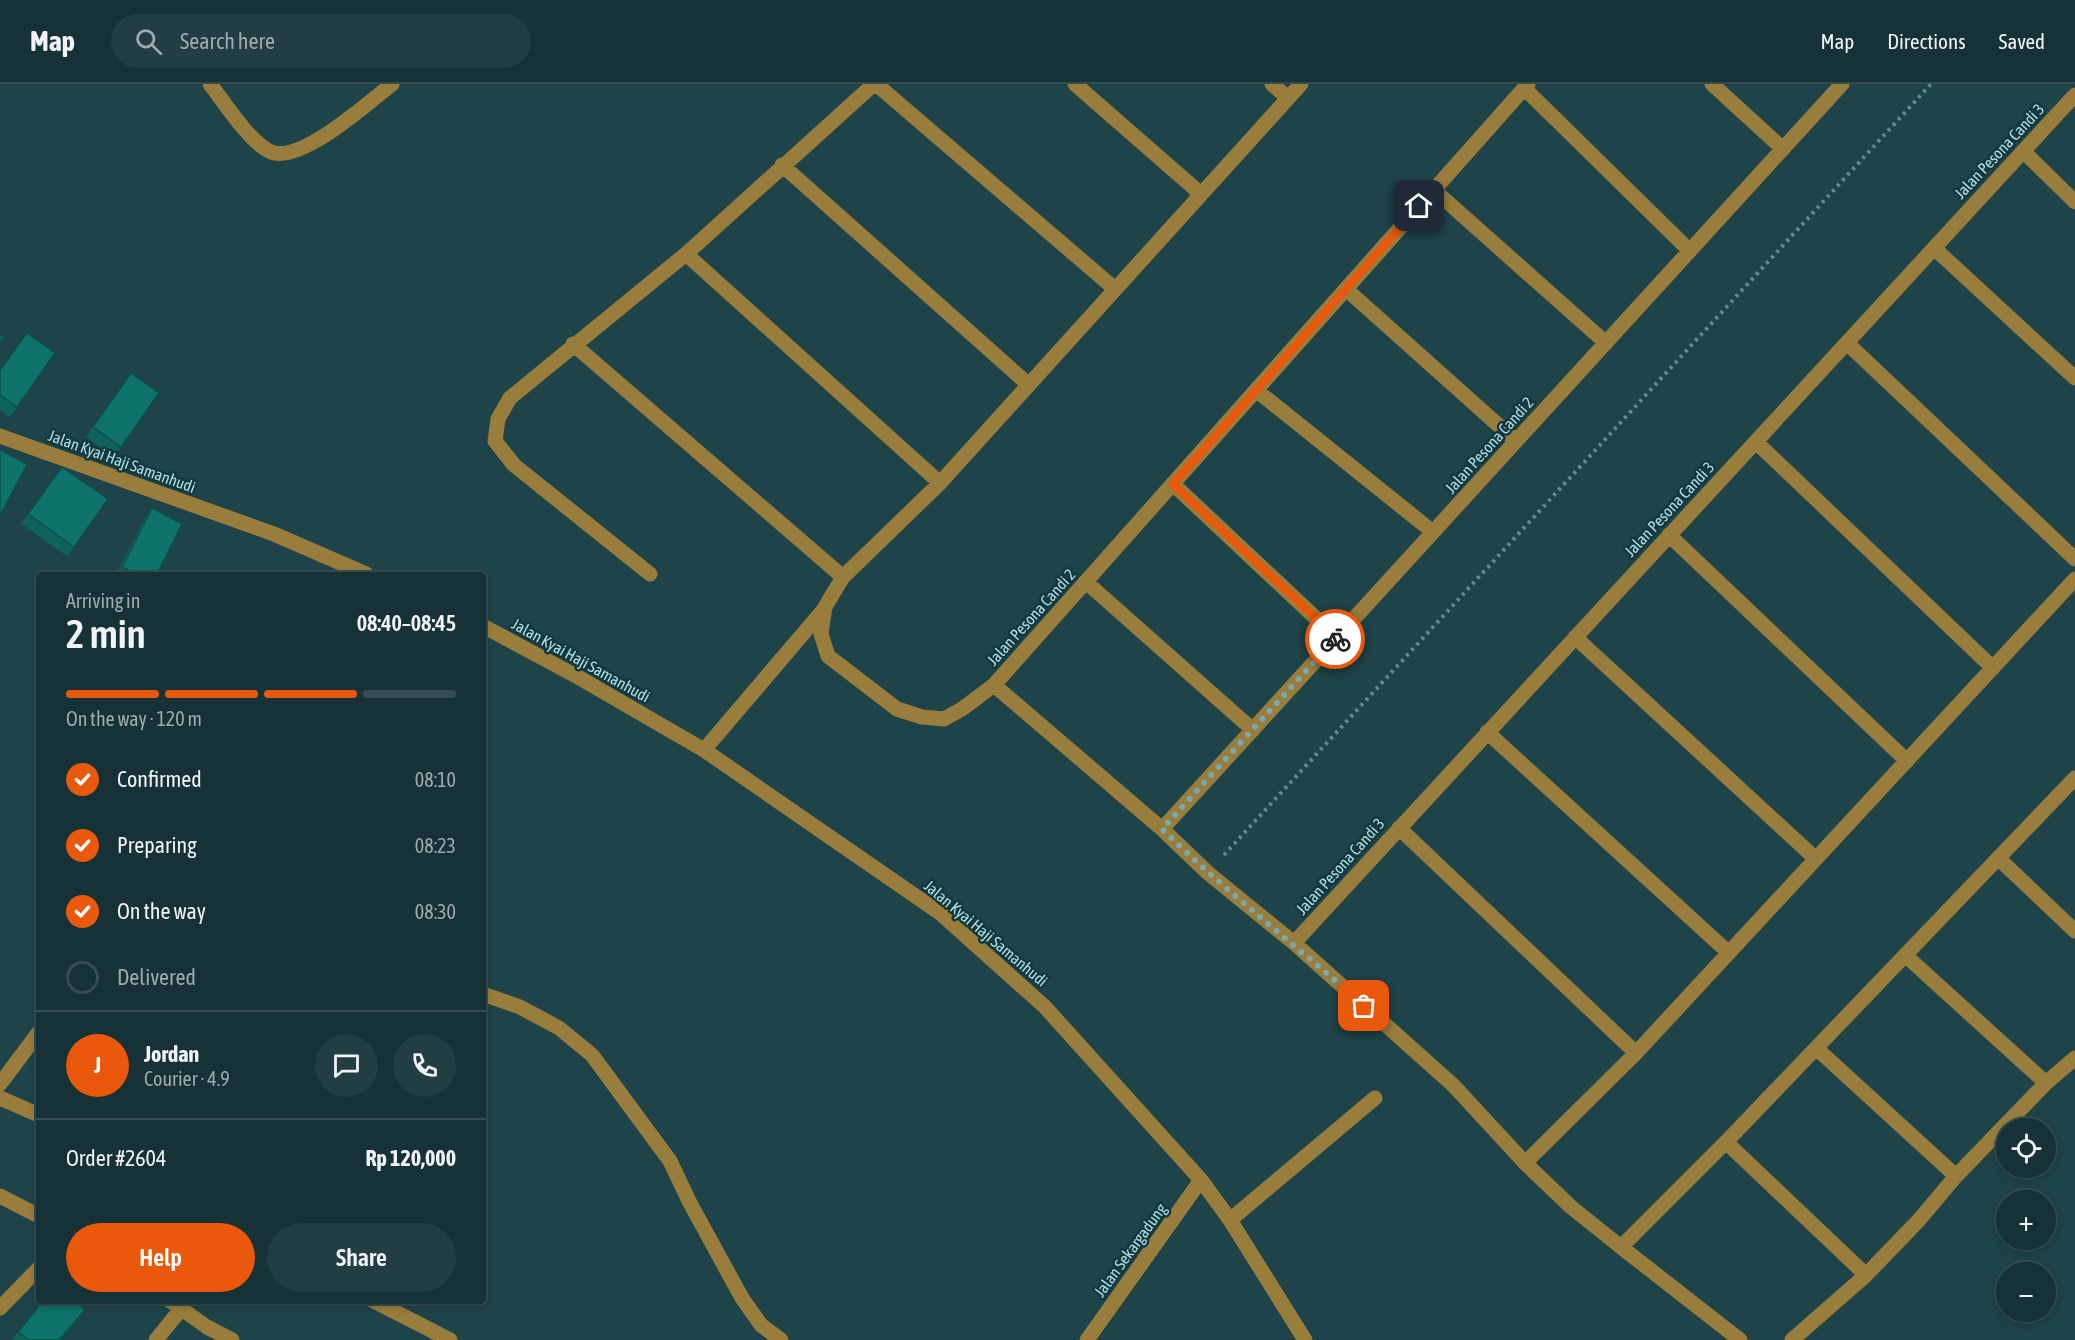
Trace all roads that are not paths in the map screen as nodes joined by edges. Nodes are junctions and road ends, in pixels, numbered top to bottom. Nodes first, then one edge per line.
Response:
1 (210, 84) edge
2 (392, 84) edge
3 (875, 84) edge
4 (1075, 84) edge
5 (1272, 84) edge
6 (1300, 84) edge
7 (1712, 84) edge
8 (1842, 84) edge
9 (1526, 86) edge
10 (2075, 95) edge
11 (1288, 98) junction
12 (1783, 149) junction
13 (2023, 152) junction
14 (782, 165) junction
15 (1434, 190) junction
16 (1201, 194) junction
17 (2075, 202) edge
18 (1934, 248) junction
19 (1690, 251) junction
20 (686, 254) junction
21 (1115, 289) junction
22 (1346, 289) junction
23 (1847, 342) junction
24 (1606, 343) junction
25 (573, 344) junction
26 (2075, 378) edge
27 (1029, 385) junction
28 (1256, 390) junction
29 (0, 436) edge
30 (1516, 441) junction
31 (1756, 441) junction
32 (940, 483) junction
33 (1173, 484) junction
34 (1433, 532) junction
35 (1669, 536) junction
36 (2075, 559) edge
37 (361, 572) edge
38 (650, 574) dead end
39 (843, 577) junction
40 (2075, 579) edge
41 (1086, 582) junction
42 (825, 607) junction
43 (486, 628) edge
44 (1337, 638) junction
45 (1575, 638) junction
46 (1993, 668) junction
47 (994, 685) junction
48 (1253, 730) junction
49 (1487, 732) junction
50 (704, 750) junction
51 (1907, 761) junction
52 (2075, 778) edge
53 (1399, 828) junction
54 (1162, 829) junction
55 (1998, 858) junction
56 (1816, 859) junction
57 (2075, 931) edge
58 (1293, 943) junction
59 (1729, 953) junction
60 (1905, 955) junction
61 (486, 995) edge
62 (36, 1036) edge
63 (1816, 1048) junction
64 (1636, 1053) junction
65 (2075, 1058) edge
66 (2046, 1083) junction
67 (0, 1084) edge
68 (0, 1098) edge
69 (1375, 1098) dead end
70 (36, 1114) edge
71 (1726, 1142) junction
72 (1525, 1163) junction
73 (1956, 1176) junction
74 (1201, 1180) junction
75 (0, 1196) edge
76 (36, 1214) edge
77 (1230, 1220) junction
78 (1621, 1247) junction
79 (36, 1272) edge
80 (1866, 1275) junction
81 (380, 1304) edge
82 (175, 1305) edge
83 (0, 1308) edge
84 (156, 1340) edge
85 (232, 1340) edge
86 (450, 1340) edge
87 (781, 1340) edge
88 (1087, 1340) edge
89 (1305, 1340) edge
90 (1740, 1340) edge
91 (1792, 1340) edge

1 - 2 street
3 - 14 street
3 - 21 street
4 - 16 street
5 - 11 street
6 - 11 street
7 - 12 street
8 - 12 street, Jalan Pesona Candi 2
9 - 15 street, Jalan Pesona Candi 2
9 - 19 street
10 - 13 street, Jalan Pesona Candi 3
11 - 16 street
12 - 19 street, Jalan Pesona Candi 2
13 - 17 street
13 - 18 street, Jalan Pesona Candi 3
14 - 20 street
14 - 27 street
15 - 22 street, Jalan Pesona Candi 2
15 - 24 street
16 - 21 street
18 - 23 street, Jalan Pesona Candi 3
18 - 26 street
19 - 24 street, Jalan Pesona Candi 2
20 - 25 street
20 - 32 street
21 - 27 street
22 - 28 street, Jalan Pesona Candi 2
22 - 30 street
23 - 31 street, Jalan Pesona Candi 3
23 - 36 street
24 - 30 street, Jalan Pesona Candi 2
25 - 38 street
25 - 39 street
27 - 32 street
28 - 33 street, Jalan Pesona Candi 2
28 - 34 street
29 - 37 street, Jalan Kyai Haji Samanhudi
30 - 34 street, Jalan Pesona Candi 2
31 - 35 street, Jalan Pesona Candi 3
31 - 46 street
32 - 39 street
33 - 41 street, Jalan Pesona Candi 2
33 - 44 street
34 - 44 street, Jalan Pesona Candi 2
35 - 45 street, Jalan Pesona Candi 3
35 - 51 street
39 - 42 street
40 - 46 street
41 - 47 street, Jalan Pesona Candi 2
41 - 48 street
42 - 47 street, Jalan Pesona Candi 2
42 - 50 street
43 - 50 street, Jalan Kyai Haji Samanhudi
44 - 48 street, Jalan Pesona Candi 2
45 - 49 street, Jalan Pesona Candi 3
45 - 56 street
46 - 51 street
47 - 54 street
48 - 54 street, Jalan Pesona Candi 2
49 - 53 street, Jalan Pesona Candi 3
49 - 59 street
50 - 74 street, Jalan Kyai Haji Samanhudi
51 - 56 street
52 - 55 street
53 - 58 street, Jalan Pesona Candi 3
53 - 64 street
54 - 58 street
55 - 57 street
55 - 60 street
56 - 59 street
58 - 72 street
59 - 64 street
60 - 63 street
60 - 66 street
61 - 87 street
62 - 67 street
63 - 71 street
63 - 73 street
64 - 72 street
65 - 66 street
66 - 73 street
68 - 70 street
69 - 77 street
71 - 78 street
71 - 80 street
72 - 78 street
73 - 80 street
74 - 77 street, Jalan Kyai Haji Samanhudi
74 - 88 street, Jalan Sekargadung
75 - 76 street
77 - 89 street, Jalan Kyai Haji Samanhudi
78 - 90 street
79 - 83 street
80 - 91 street
81 - 86 street
82 - 84 street
82 - 85 street

